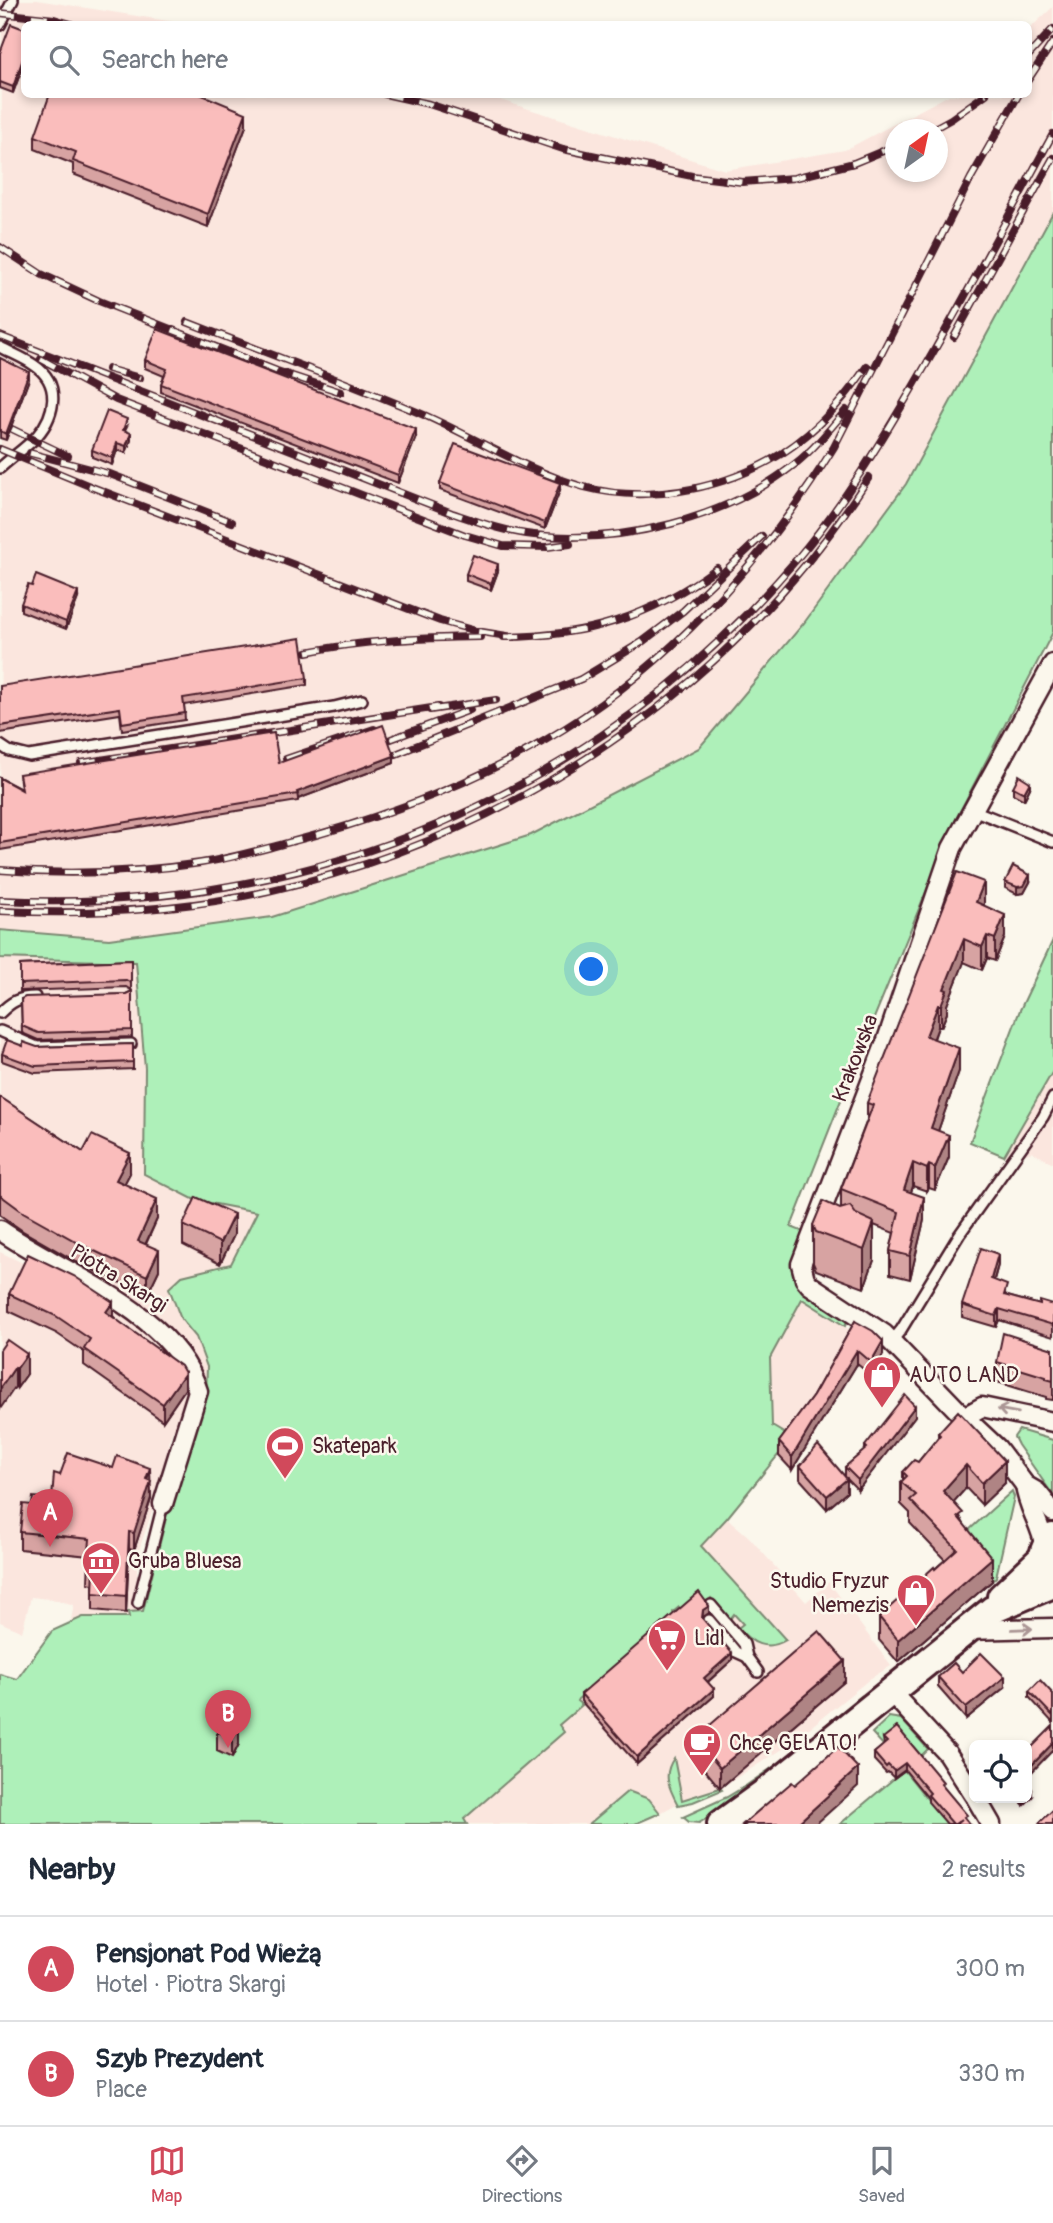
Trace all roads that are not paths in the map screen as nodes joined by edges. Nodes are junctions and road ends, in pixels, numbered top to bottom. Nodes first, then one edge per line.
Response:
1 (13, 0) edge
2 (0, 25) edge
3 (0, 347) edge
4 (5, 457) edge
5 (0, 468) edge
6 (1053, 664) edge
7 (362, 700) dead end
8 (0, 746) edge
9 (973, 810) junction
10 (1053, 842) edge
11 (49, 997) edge
12 (0, 1013) edge
13 (0, 1031) edge
14 (131, 1044) edge
15 (1053, 1098) edge
16 (0, 1230) edge
17 (891, 1342) junction
18 (964, 1417) junction
19 (1053, 1422) edge
20 (1025, 1485) junction
21 (163, 1504) joint
22 (1053, 1512) edge
23 (1049, 1561) edge
24 (138, 1603) dead end
25 (711, 1605) edge
26 (709, 1620) dead end
27 (1053, 1628) edge
28 (965, 1630) junction
29 (747, 1657) junction
30 (758, 1672) dead end
31 (890, 1690) junction
32 (969, 1787) edge
33 (979, 1803) edge
34 (721, 1824) edge
35 (991, 1824) edge

1 - 2 lane
3 - 4 lane
4 - 5 lane
6 - 9 street, Krakowska
7 - 8 lane
9 - 10 lane
9 - 17 street, Krakowska
11 - 12 lane
13 - 14 lane
15 - 17 lane
16 - 21 street, Piotra Skargi
17 - 18 street, Krakowska
19 -> 18 street
18 - 20 street, Krakowska
20 - 22 street, Krakowska
20 - 23 street, Krakowska
21 - 24 lane
23 - 28 street
25 - 29 lane
26 - 29 lane
28 -> 27 street
28 - 31 street
29 - 30 lane
31 - 32 street
31 - 34 street
33 - 35 street

